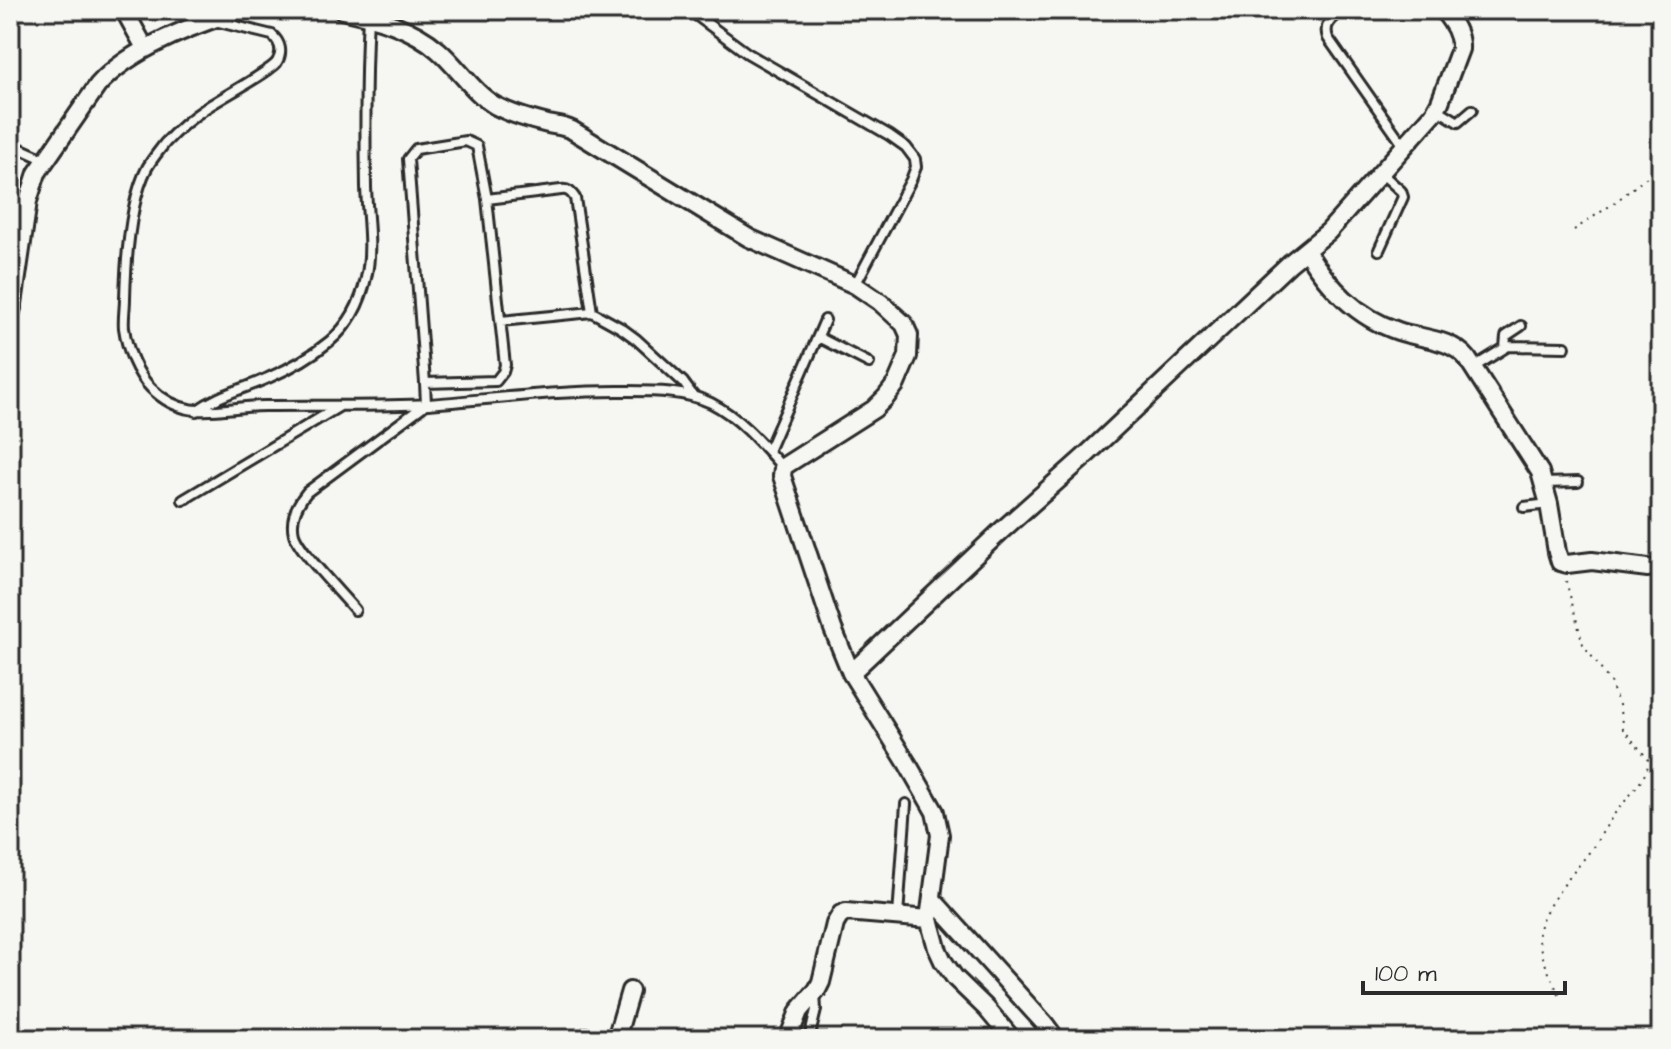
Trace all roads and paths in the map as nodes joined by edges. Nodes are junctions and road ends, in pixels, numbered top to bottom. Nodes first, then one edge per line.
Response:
1 (124, 10) edge
2 (240, 10) edge
3 (342, 10) edge
4 (689, 10) edge
5 (1342, 10) edge
6 (1443, 10) edge
7 (368, 16) junction
8 (212, 20) junction
9 (145, 48) junction
10 (1437, 109) junction
11 (1472, 110) dead end
12 (10, 144) edge
13 (1405, 147) junction
14 (46, 160) junction
15 (1661, 166) edge
16 (1381, 173) junction
17 (487, 199) junction
18 (1574, 230) dead end
19 (1379, 250) dead end
20 (1306, 251) junction
21 (855, 285) junction
22 (592, 312) junction
23 (10, 315) edge
24 (825, 320) dead end
25 (501, 321) junction
26 (1521, 326) dead end
27 (818, 337) junction
28 (1565, 347) dead end
29 (1505, 348) junction
30 (869, 363) dead end
31 (1473, 367) junction
32 (425, 383) junction
33 (694, 397) junction
34 (426, 404) junction
35 (343, 405) junction
36 (195, 411) junction
37 (768, 451) junction
38 (783, 468) junction
39 (1578, 482) dead end
40 (1544, 483) junction
41 (183, 500) dead end
42 (1549, 504) junction
43 (1524, 507) dead end
44 (1562, 563) junction
45 (1648, 568) dead end
46 (355, 610) dead end
47 (851, 673) junction
48 (906, 804) dead end
49 (933, 900) junction
50 (897, 917) junction
51 (929, 919) junction
52 (630, 991) dead end
53 (814, 993) junction
54 (1559, 995) dead end
55 (10, 1025) edge
56 (586, 1033) dead end
57 (14, 1039) edge
58 (598, 1039) edge
59 (616, 1039) edge
60 (788, 1039) edge
61 (809, 1039) edge
62 (1012, 1039) edge
63 (1056, 1039) edge

1 - 9 street
2 - 8 street
3 - 7 street
4 - 21 lane
5 - 13 lane
6 - 10 street
7 - 21 street
7 - 36 lane
8 - 9 street
8 - 36 lane
9 - 14 street
10 - 11 lane
10 - 13 street
12 - 14 lane
13 - 16 street
14 - 23 street
15 - 18 path
16 - 19 lane
16 - 20 street
17 - 22 lane
17 - 25 lane
17 - 32 lane
20 - 31 street
20 - 47 street
21 - 38 street
22 - 25 lane
22 - 33 lane
24 - 27 lane
25 - 32 lane
26 - 29 lane
27 - 30 lane
27 - 37 lane
28 - 29 lane
29 - 31 lane
31 - 40 street
32 - 34 lane
33 - 34 lane
33 - 37 lane
34 - 35 lane
34 - 46 lane
35 - 36 lane
35 - 41 lane
37 - 38 lane
38 - 47 street
39 - 40 lane
40 - 42 street
42 - 43 lane
42 - 44 street
44 - 45 street
44 - 54 path
47 - 49 street
48 - 50 lane
49 - 51 street
49 - 63 street
50 - 51 street
50 - 53 street
51 - 62 street
52 - 59 street
53 - 60 street
53 - 61 lane
55 - 57 street
56 - 58 lane

